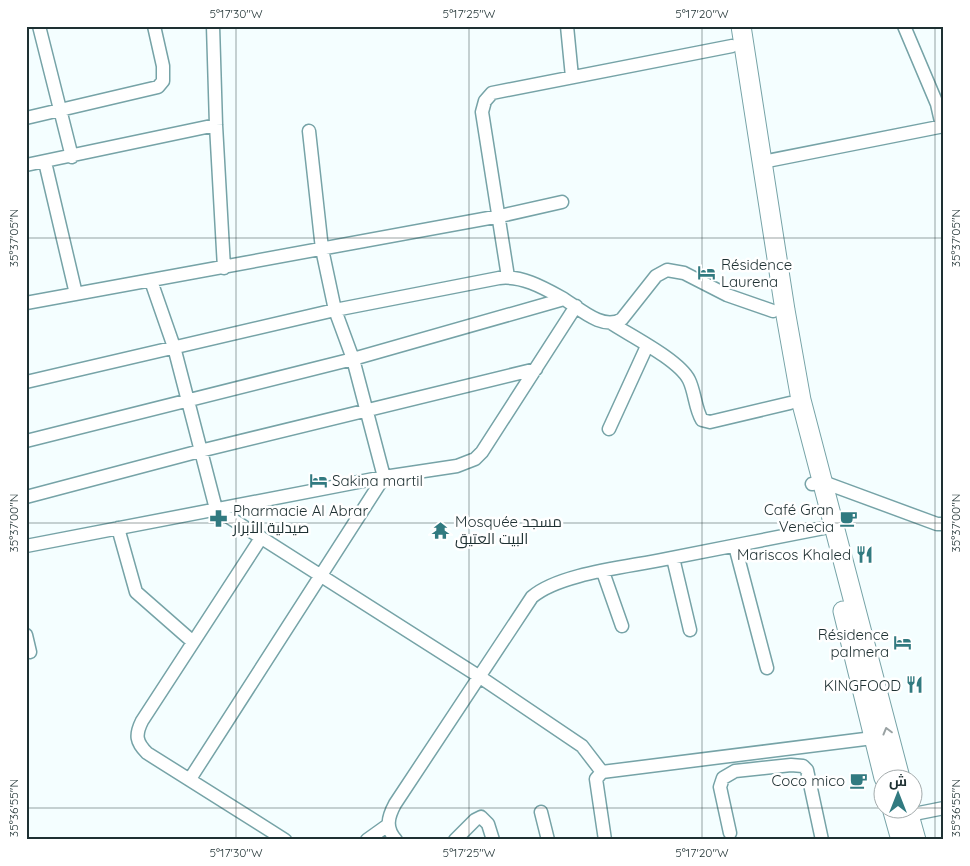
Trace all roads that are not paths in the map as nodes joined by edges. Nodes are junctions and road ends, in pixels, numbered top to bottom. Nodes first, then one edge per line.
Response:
1 (39, 26) edge
2 (154, 26) edge
3 (213, 26) edge
4 (566, 26) edge
5 (729, 26) edge
6 (741, 26) edge
7 (904, 26) edge
8 (732, 46) junction
9 (572, 77) junction
10 (939, 99) edge
11 (60, 112) junction
12 (26, 118) edge
13 (216, 125) junction
14 (943, 126) edge
15 (310, 131) dead end
16 (72, 157) junction
17 (45, 162) junction
18 (762, 162) junction
19 (26, 166) edge
20 (562, 202) dead end
21 (500, 216) junction
22 (322, 248) junction
23 (224, 268) junction
24 (508, 277) junction
25 (151, 281) junction
26 (76, 294) junction
27 (564, 299) junction
28 (26, 303) edge
29 (576, 306) junction
30 (335, 310) junction
31 (773, 311) junction
32 (611, 323) junction
33 (647, 346) junction
34 (174, 347) junction
35 (353, 359) junction
36 (536, 369) junction
37 (26, 382) edge
38 (187, 401) junction
39 (790, 403) junction
40 (367, 411) junction
41 (609, 429) dead end
42 (26, 441) edge
43 (200, 451) junction
44 (384, 477) junction
45 (817, 483) junction
46 (26, 497) edge
47 (216, 509) junction
48 (944, 524) edge
49 (118, 528) junction
50 (824, 528) junction
51 (261, 538) junction
52 (26, 546) edge
53 (735, 546) junction
54 (673, 558) junction
55 (604, 572) junction
56 (320, 575) junction
57 (622, 626) dead end
58 (690, 630) dead end
59 (26, 635) edge
60 (193, 642) junction
61 (30, 652) dead end
62 (767, 668) dead end
63 (480, 677) junction
64 (873, 738) junction
65 (881, 768) edge
66 (897, 768) edge
67 (602, 772) junction
68 (190, 779) junction
69 (944, 808) edge
70 (922, 810) edge
71 (541, 812) dead end
72 (903, 818) edge
73 (906, 818) edge
74 (388, 825) junction
75 (730, 833) dead end
76 (285, 840) edge
77 (367, 840) edge
78 (396, 840) edge
79 (455, 840) edge
80 (493, 840) edge
81 (548, 840) edge
82 (605, 840) edge
83 (822, 840) edge
84 (901, 840) edge
85 (916, 840) edge

1 - 11 street
2 - 11 street
3 - 13 street
4 - 9 street
5 - 8 street
6 - 18 street
7 - 10 street
8 - 9 street
8 - 31 street
9 - 21 street
10 - 14 street
11 - 12 street
11 - 16 street
13 - 16 street
13 - 23 street
14 - 18 street
15 - 22 street
16 - 17 street
17 - 19 street
17 - 26 street
18 - 45 street
20 - 21 street
21 - 22 street
21 - 24 street
22 - 23 street
22 - 30 street
23 - 25 street
24 - 27 street
24 - 30 street
25 - 26 street
25 - 34 street
26 - 28 street
27 - 29 street
27 - 35 street
29 - 32 street
29 - 36 street
30 - 34 street
30 - 35 street
31 - 32 street
31 - 39 street
32 - 33 street
33 - 39 street
33 - 41 street
34 - 37 street
34 - 38 street
35 - 38 street
35 - 40 street
36 - 40 street
36 - 44 street
38 - 42 street
38 - 43 street
39 - 45 street
40 - 43 street
40 - 44 street
43 - 46 street
43 - 47 street
44 - 47 street
44 - 56 street
45 - 48 street
45 - 50 street
66 -> 45 street
47 - 49 street
47 - 51 street
49 - 52 street
49 - 60 street
50 - 53 street
50 - 64 street
51 - 56 street
51 - 60 street
53 - 54 street
53 - 62 street
54 - 55 street
54 - 58 street
55 - 57 street
55 - 63 street
56 - 63 street
56 - 68 street
59 - 61 street
60 - 68 street
63 - 67 street
63 - 74 street
64 - 65 street
64 - 67 street
67 - 82 street
68 - 76 street
69 - 70 street
71 - 81 street
72 - 84 street
73 - 85 street
74 - 77 street
74 - 78 street
75 - 83 street
79 - 80 street

